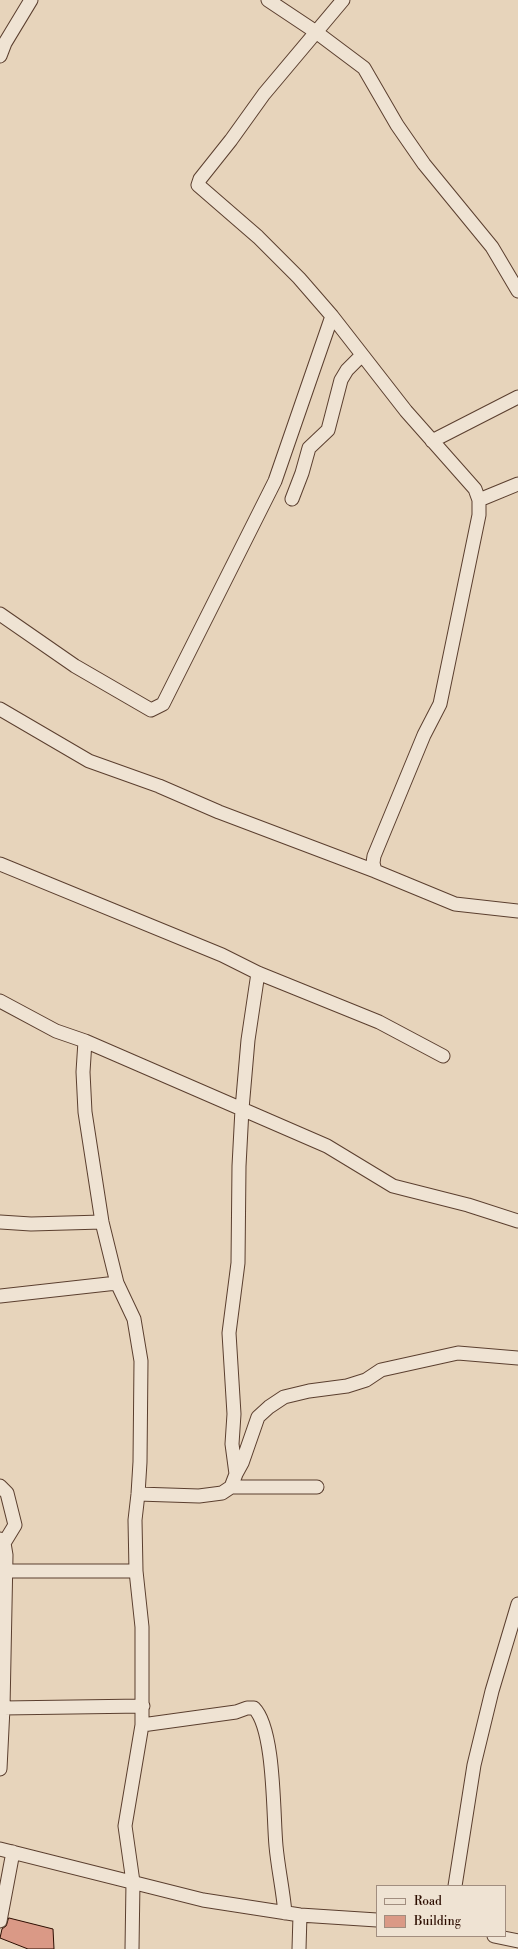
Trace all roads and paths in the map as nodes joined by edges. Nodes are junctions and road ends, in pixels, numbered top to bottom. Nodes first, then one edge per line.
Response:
1 (32, 0) edge
2 (268, 0) edge
3 (343, 0) edge
4 (316, 32) junction
5 (0, 56) edge
6 (518, 291) edge
7 (332, 316) junction
8 (362, 355) junction
9 (518, 396) edge
10 (432, 441) junction
11 (518, 484) edge
12 (292, 499) dead end
13 (479, 500) junction
14 (0, 614) edge
15 (0, 709) edge
16 (0, 864) edge
17 (375, 871) junction
18 (518, 911) edge
19 (258, 973) junction
20 (0, 1001) edge
21 (85, 1041) junction
22 (443, 1056) dead end
23 (242, 1110) junction
24 (518, 1221) edge
25 (0, 1222) edge
26 (102, 1222) junction
27 (117, 1283) junction
28 (0, 1296) edge
29 (518, 1358) edge
30 (236, 1474) junction
31 (0, 1486) edge
32 (231, 1487) junction
33 (317, 1487) dead end
34 (138, 1494) junction
35 (2, 1541) edge
36 (6, 1571) junction
37 (136, 1571) junction
38 (518, 1604) edge
39 (143, 1706) junction
40 (3, 1708) junction
41 (142, 1726) junction
42 (0, 1769) edge
43 (0, 1849) edge
44 (13, 1852) junction
45 (133, 1882) junction
46 (455, 1885) edge
47 (285, 1913) junction
48 (300, 1915) junction
49 (376, 1920) edge
50 (0, 1921) edge
51 (499, 1937) edge
52 (518, 1941) edge
53 (132, 1949) edge
54 (299, 1949) edge

1 - 5 street
2 - 4 street
3 - 4 street
4 - 6 street
4 - 7 street
7 - 8 street
7 - 14 street
8 - 10 street
8 - 12 street
9 - 10 street
10 - 13 street
11 - 13 street
13 - 17 street
15 - 17 street
16 - 19 street
17 - 18 street
19 - 22 street
19 - 23 street
20 - 21 street
21 - 23 street
21 - 26 street
23 - 24 street
23 - 30 street
25 - 26 street
26 - 27 street
27 - 28 street
27 - 34 street
29 - 30 street
30 - 32 street
31 - 35 street
32 - 33 street
32 - 34 street
34 - 37 street
35 - 36 street
36 - 37 street
36 - 40 street
37 - 39 street
38 - 46 street
39 - 40 street
39 - 41 street
40 - 42 street
41 - 45 street
41 - 47 street
43 - 44 street
44 - 45 street
44 - 50 street
45 - 47 street
45 - 53 street
47 - 48 street
48 - 49 street
48 - 54 street
51 - 52 street

